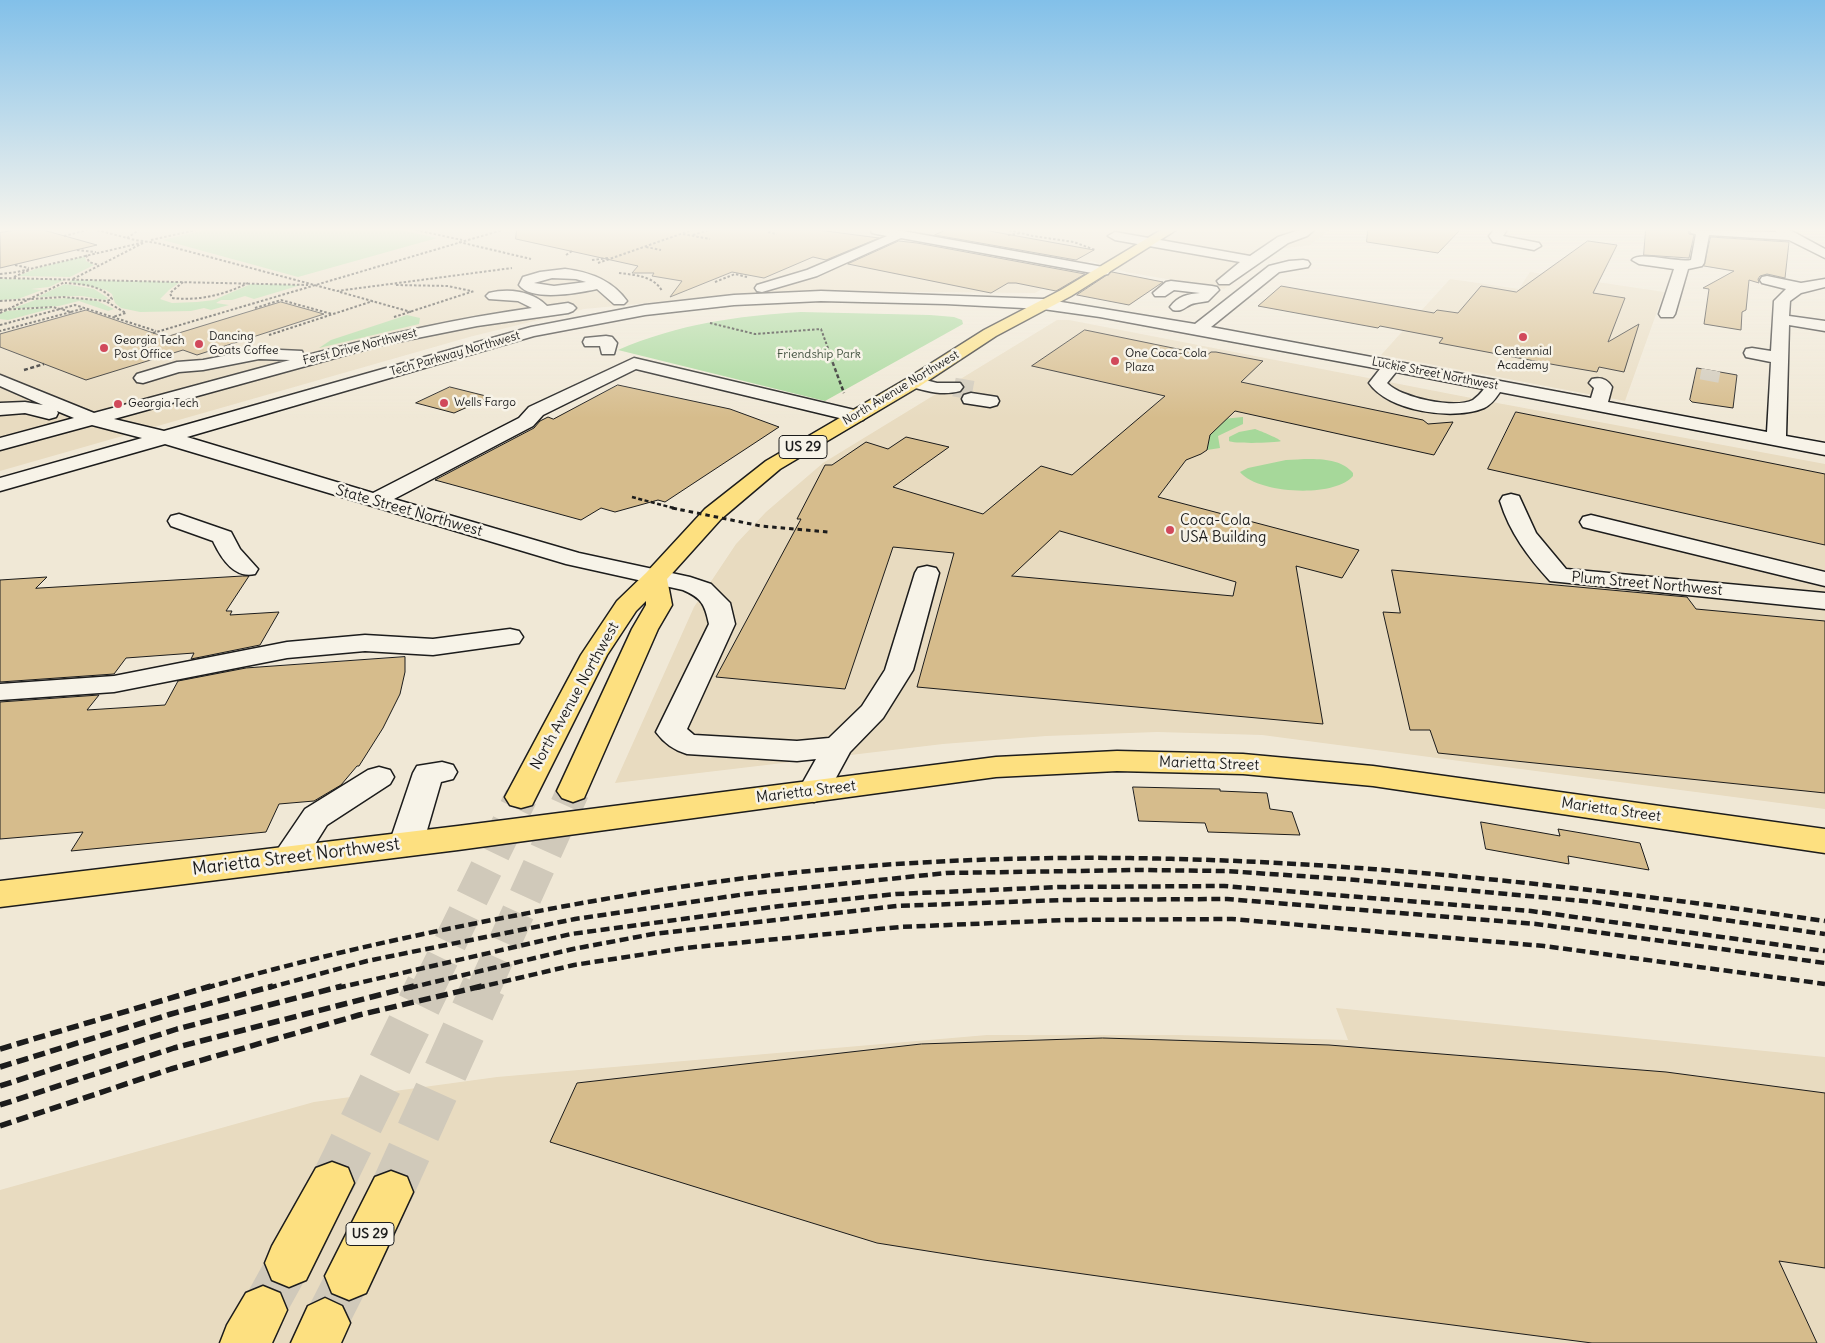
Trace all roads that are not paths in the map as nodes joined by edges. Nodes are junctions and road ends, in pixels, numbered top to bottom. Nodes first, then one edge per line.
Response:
1 (494, 293) edge
2 (612, 293) edge
3 (717, 293) edge
4 (1067, 293) edge
5 (1161, 293) edge
6 (1209, 293) edge
7 (1245, 293) edge
8 (1674, 293) edge
9 (1790, 293) edge
10 (619, 301) junction
11 (1043, 304) junction
12 (543, 311) junction
13 (440, 314) dead end
14 (1667, 314) dead end
15 (1126, 316) junction
16 (1780, 319) junction
17 (1156, 322) junction
18 (1825, 326) edge
19 (432, 330) junction
20 (1198, 330) junction
21 (591, 342) dead end
22 (608, 350) dead end
23 (1752, 353) dead end
24 (321, 357) junction
25 (1779, 358) junction
26 (1390, 366) junction
27 (143, 378) dead end
28 (0, 380) edge
29 (365, 380) junction
30 (914, 382) junction
31 (1598, 383) dead end
32 (1495, 386) junction
33 (945, 389) tunnel mouth
34 (1598, 406) junction
35 (0, 409) edge
36 (856, 416) junction
37 (92, 419) junction
38 (66, 426) junction
39 (164, 437) junction
40 (1776, 440) junction
41 (0, 444) edge
42 (1825, 450) edge
43 (0, 485) edge
44 (374, 501) junction
45 (1511, 501) dead end
46 (179, 521) dead end
47 (1591, 522) dead end
48 (246, 569) dead end
49 (927, 573) dead end
50 (655, 578) junction
51 (1825, 579) edge
52 (1825, 601) edge
53 (510, 637) dead end
54 (0, 692) edge
55 (838, 747) junction
56 (442, 772) dead end
57 (379, 777) dead end
58 (573, 790) tunnel mouth
59 (814, 791) junction
60 (521, 797) tunnel mouth
61 (592, 820) joint
62 (1825, 841) edge
63 (406, 844) junction
64 (288, 858) junction
65 (0, 894) edge
66 (332, 1183) tunnel mouth
67 (391, 1192) tunnel mouth
68 (289, 1263) tunnel mouth
69 (349, 1276) tunnel mouth

1 - 12 street
2 - 10 street
3 - 10 street, Ferst Drive Northwest
4 - 11 main road, North Avenue Northwest / US 29
5 - 15 street
6 - 17 street
7 - 20 street
8 - 14 street
9 - 16 street
10 - 12 street, Ferst Drive Northwest
11 - 15 street, Luckie Street Northwest
11 - 29 street, Tech Parkway Northwest
11 - 30 main road, North Avenue Northwest / US 29
12 - 19 street, Ferst Drive Northwest
13 - 19 street
15 - 17 street, Luckie Street Northwest
16 - 18 street
16 - 25 street
17 - 20 street, Luckie Street Northwest
19 - 24 street, Ferst Drive Northwest
20 - 26 street, Luckie Street Northwest
21 - 22 street
23 - 25 street
24 - 27 street
24 - 29 street
24 - 37 street, Ferst Drive Northwest
25 - 40 street
26 - 32 street, Luckie Street Northwest
26 - 32 street
28 - 37 street, State Street Northwest
29 - 39 street, Tech Parkway Northwest
30 - 33 street
30 - 36 main road, North Avenue Northwest / US 29
31 - 34 street
32 - 34 street, Luckie Street Northwest
34 - 40 street, Luckie Street Northwest
35 - 38 street
36 - 44 street
36 - 50 main road, North Avenue Northwest / US 29
37 - 38 street, Ferst Drive Northwest
37 - 39 street, State Street Northwest
38 - 41 street, Ferst Drive Northwest
39 - 43 street, Tech Parkway Northwest
39 - 44 street, State Street Northwest
40 - 42 street, Luckie Street Northwest
44 - 50 street, State Street Northwest
45 - 52 street, Plum Street Northwest
46 - 48 street
47 - 51 street
49 - 55 street
50 - 55 street, State Street Northwest
50 - 58 main road, North Avenue Northwest
50 - 60 main road, North Avenue Northwest / US 29
53 - 54 street
55 - 59 street
56 - 63 street
57 - 64 street
59 - 61 main road, Marietta Street
59 - 62 main road, Marietta Street
61 - 63 main road, Marietta Street Northwest
63 - 64 main road, Marietta Street Northwest
64 - 65 main road, Marietta Street Northwest
66 - 68 main road
67 - 69 main road, US 29

